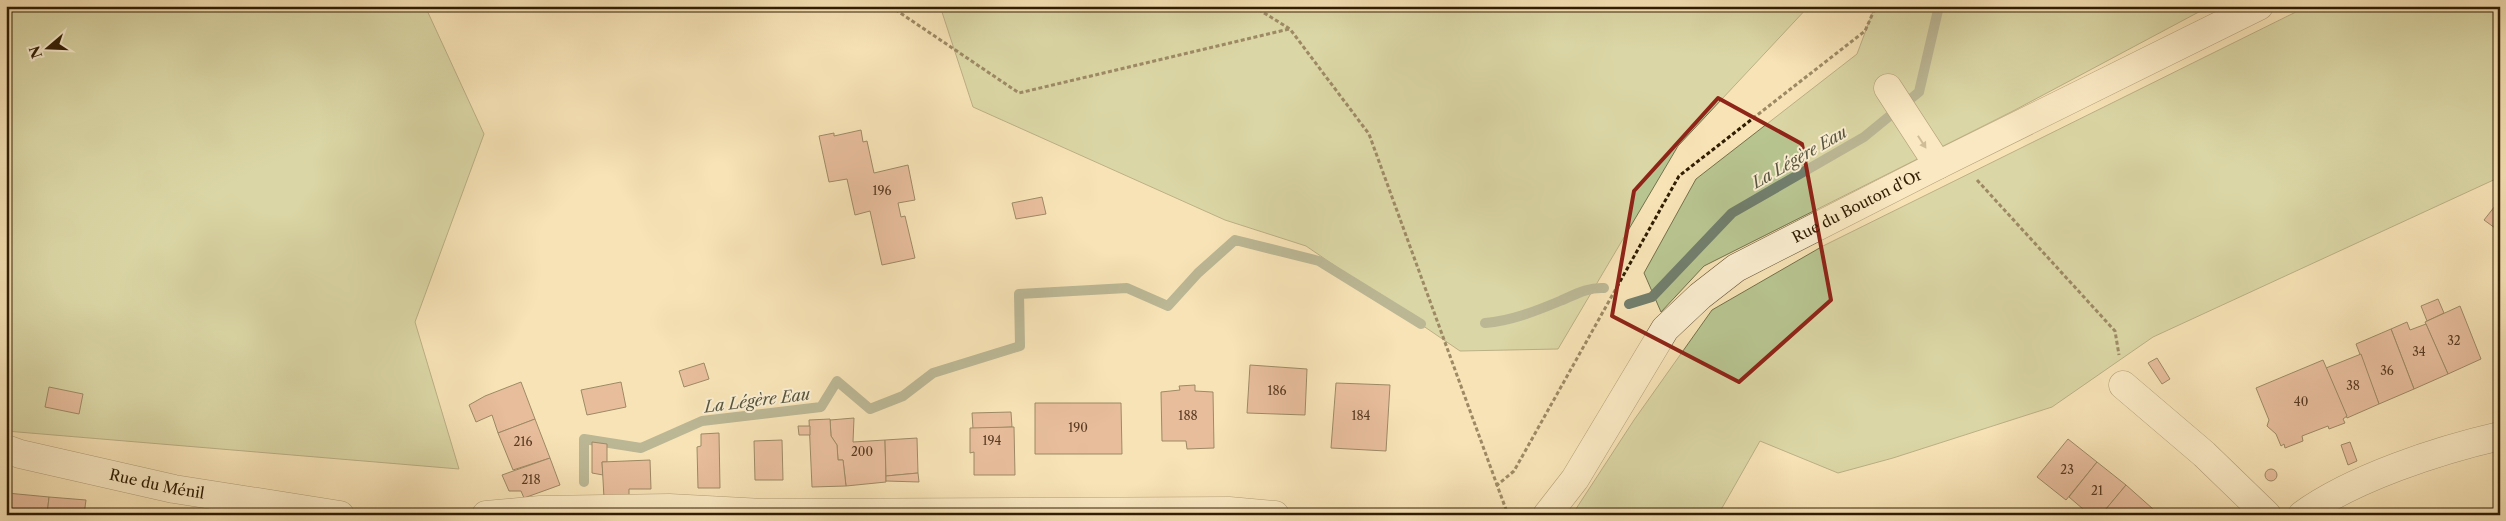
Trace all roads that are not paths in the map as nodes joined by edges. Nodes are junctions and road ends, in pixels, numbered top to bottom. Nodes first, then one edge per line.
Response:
1 (2259, 6) edge
2 (1888, 88) dead end
3 (1947, 161) junction
4 (2123, 386) road end
5 (2500, 436) edge
6 (6, 448) edge
7 (911, 513) edge
8 (340, 515) edge
9 (486, 515) edge
10 (1275, 515) edge
11 (1547, 515) edge
12 (2267, 515) edge
13 (2302, 515) edge

1 - 3 street, Rue du Bouton d'Or
2 -> 3 street
3 - 11 street, Rue du Bouton d'Or
4 - 12 street
5 - 13 street
6 - 8 street, Rue du Ménil
7 - 9 street
7 - 10 street

